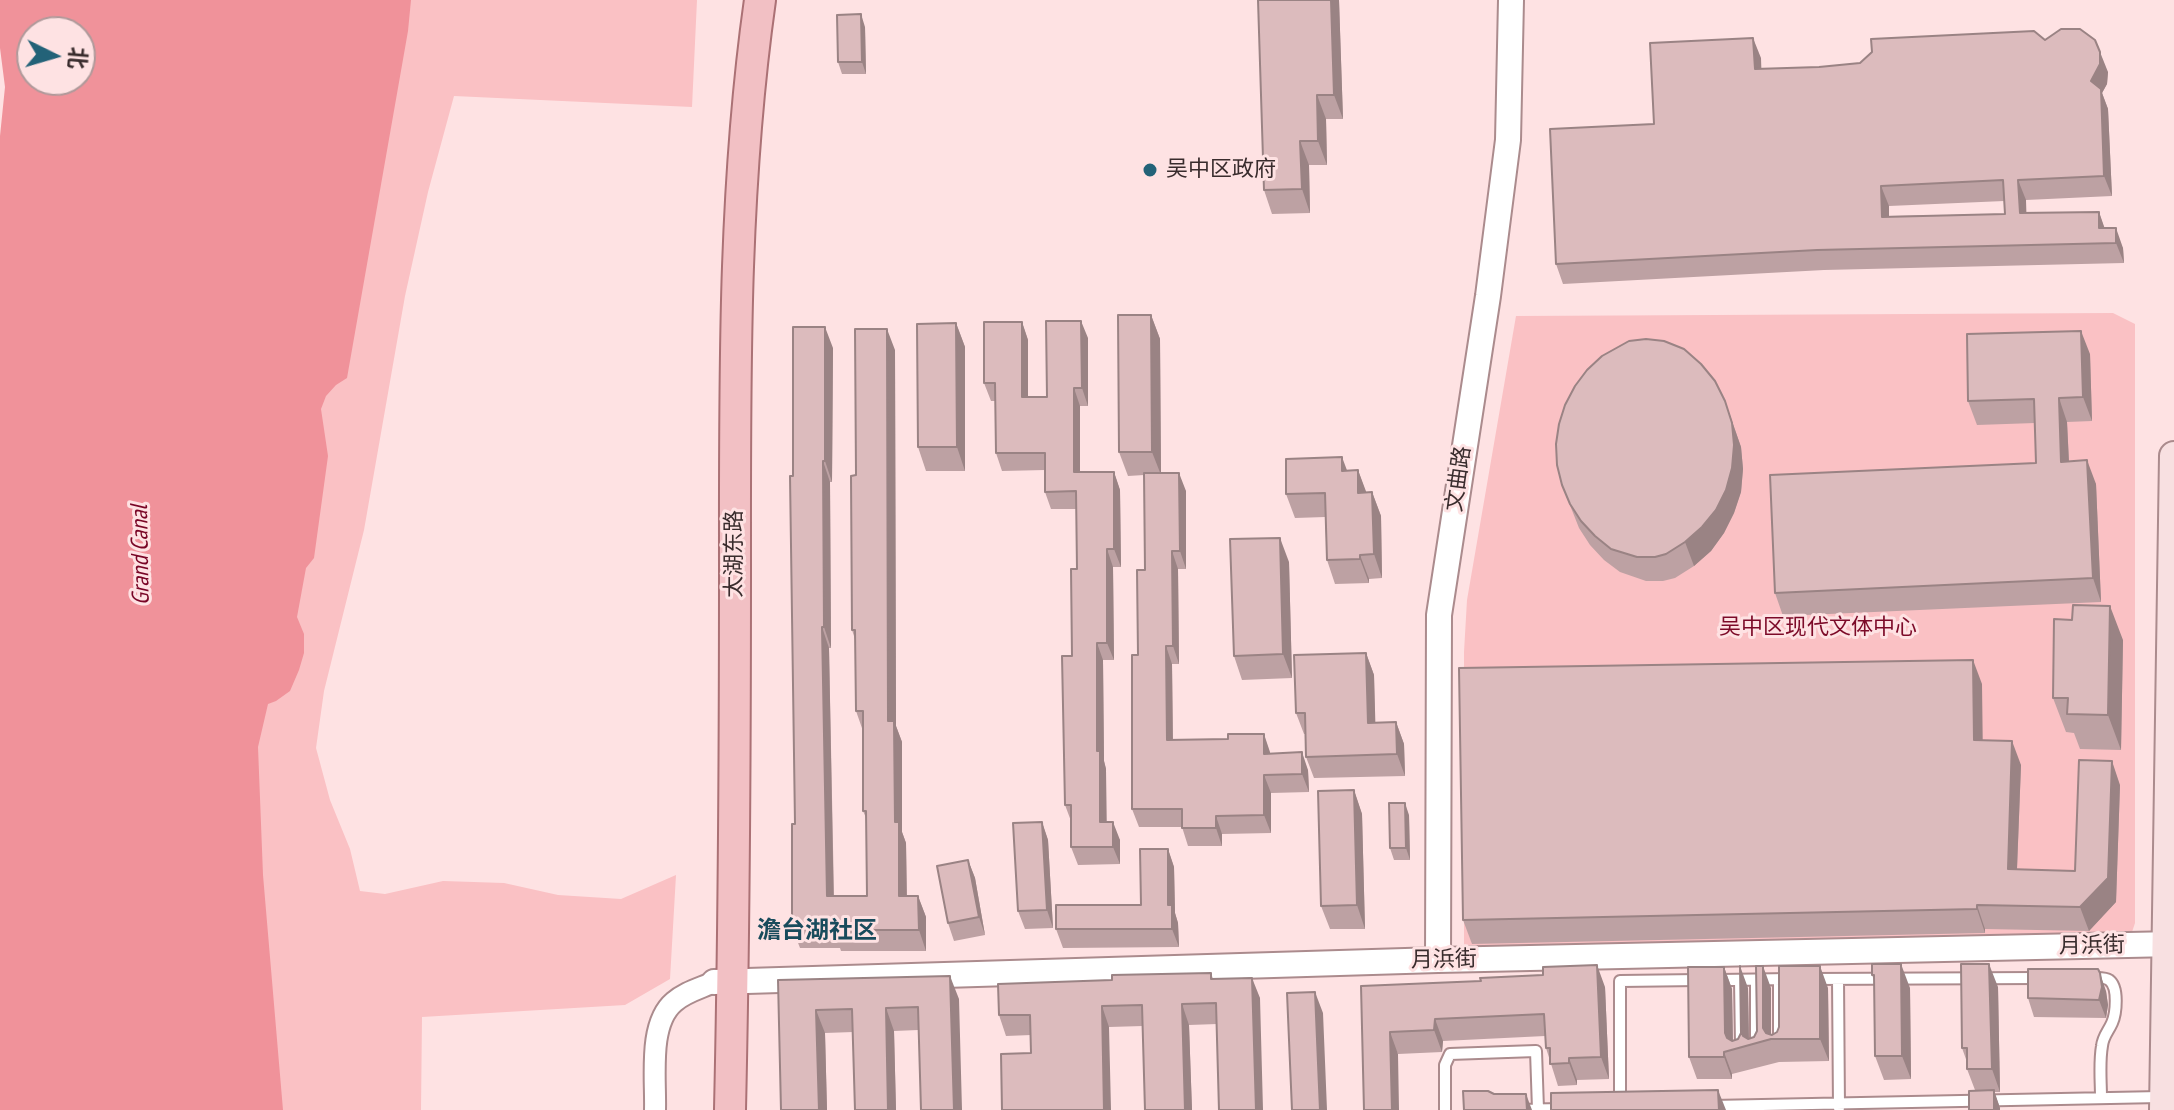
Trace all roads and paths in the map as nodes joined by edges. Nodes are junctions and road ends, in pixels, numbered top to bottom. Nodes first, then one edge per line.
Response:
1 (740, 0) edge
2 (760, 0) edge
3 (1511, 0) edge
4 (2174, 456) edge
5 (2170, 944) edge
6 (1438, 960) junction
7 (2052, 978) edge
8 (2083, 978) edge
9 (1779, 979) junction
10 (1838, 979) junction
11 (1740, 980) junction
12 (1756, 980) junction
13 (723, 982) junction
14 (1779, 1049) edge
15 (1757, 1053) edge
16 (1741, 1055) edge
17 (2101, 1098) junction
18 (2167, 1102) edge
19 (2055, 1104) edge
20 (1705, 1106) edge
21 (1634, 1107) edge
22 (1839, 1107) edge
23 (1606, 1108) edge
24 (1620, 1108) junction
25 (1733, 1108) edge
26 (1538, 1109) edge
27 (1579, 1109) edge
28 (655, 1110) edge
29 (711, 1110) edge
30 (730, 1110) edge
31 (1445, 1110) edge
32 (1503, 1110) edge

1 - 13 main road, 太湖东路
2 - 13 main road, 太湖东路
3 - 6 street, 文曲路
4 - 5 main road
5 - 6 street, 月浜街
5 - 18 main road
6 - 13 street, 月浜街
7 - 10 lane
8 - 17 lane
9 - 10 lane
9 - 12 lane
9 - 14 lane
10 - 22 lane
11 - 12 lane
11 - 16 lane
11 - 24 lane
12 - 15 lane
13 - 28 street
13 - 29 main road, 太湖东路
13 - 30 main road, 太湖东路
17 - 18 lane
17 - 19 lane
19 - 22 lane
20 - 25 lane
21 - 24 lane
22 - 25 lane
23 - 24 lane
26 - 27 lane
26 - 31 lane
26 - 32 lane

